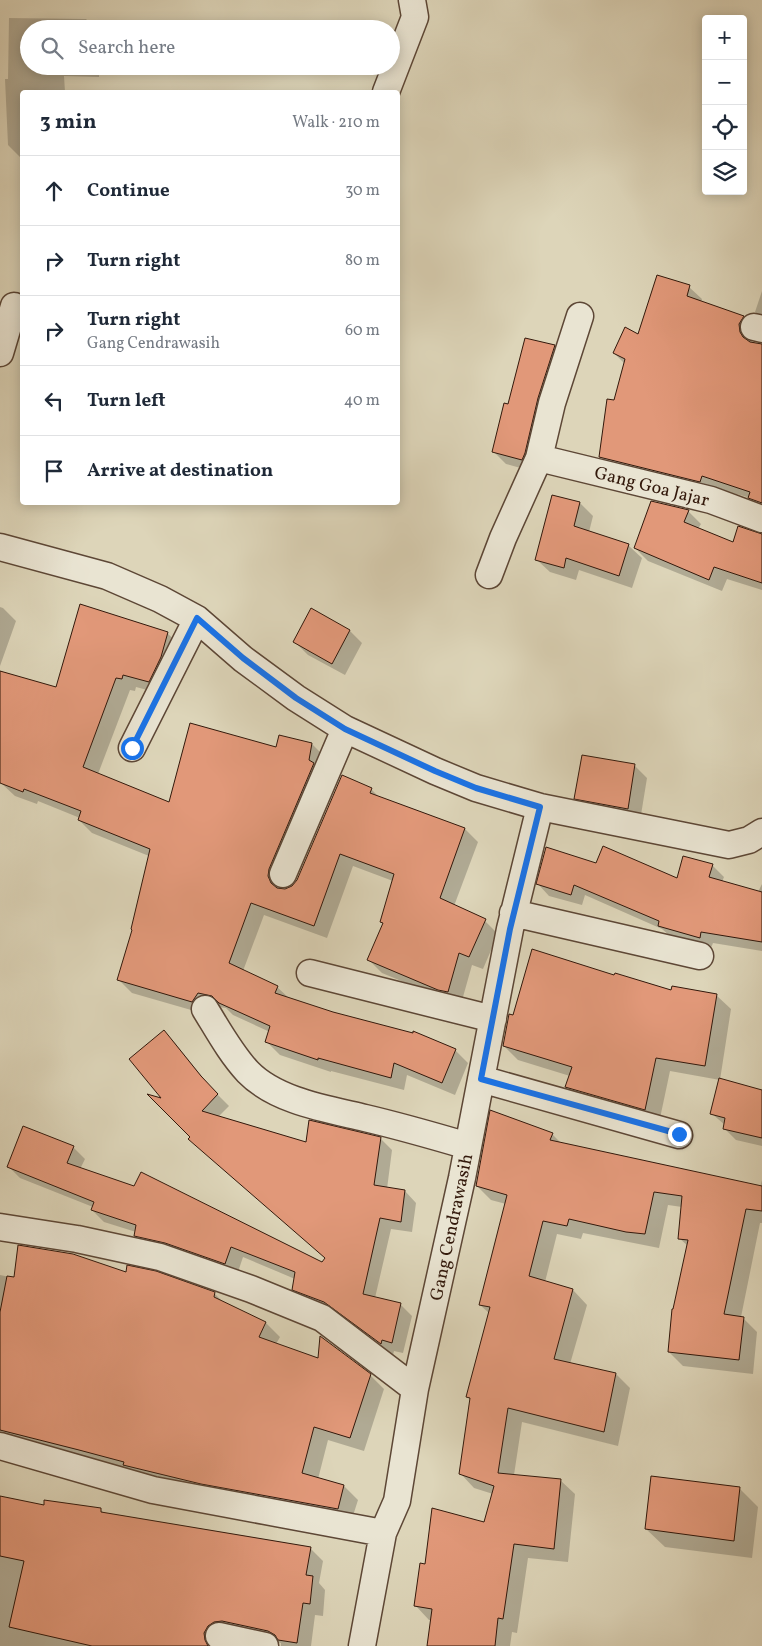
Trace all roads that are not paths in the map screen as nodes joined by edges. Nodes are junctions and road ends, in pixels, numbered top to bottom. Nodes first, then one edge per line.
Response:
1 (412, 0) edge
2 (400, 55) edge
3 (392, 75) edge
4 (387, 90) edge
5 (14, 306) dead end
6 (580, 316) dead end
7 (0, 353) edge
8 (540, 458) junction
9 (762, 519) edge
10 (0, 547) edge
11 (489, 574) dead end
12 (197, 618) junction
13 (345, 729) junction
14 (132, 748) dead end
15 (540, 807) junction
16 (762, 832) edge
17 (283, 874) dead end
18 (514, 913) junction
19 (700, 956) dead end
20 (310, 973) dead end
21 (205, 1009) dead end
22 (493, 1019) junction
23 (481, 1079) junction
24 (679, 1134) dead end
25 (468, 1146) junction
26 (0, 1227) edge
27 (415, 1389) junction
28 (0, 1446) edge
29 (383, 1533) junction
30 (219, 1636) dead end
31 (265, 1646) edge
32 (362, 1646) edge

1 - 2 street
3 - 4 street
5 - 7 street
6 - 8 street
8 - 9 street, Gang Goa Jajar
8 - 11 street
10 - 12 street
12 - 13 street
12 - 14 street
13 - 15 street
13 - 17 street
15 - 16 street
15 - 18 street, Gang Cendrawasih
18 - 19 street
18 - 22 street, Gang Cendrawasih
20 - 22 street
21 - 25 street
22 - 23 street, Gang Cendrawasih
23 - 24 street
23 - 25 street, Gang Cendrawasih
25 - 27 street, Gang Cendrawasih
26 - 27 street
27 - 29 street, Gang Cendrawasih
28 - 29 street
29 - 32 street, Gang Cendrawasih
30 - 31 street

